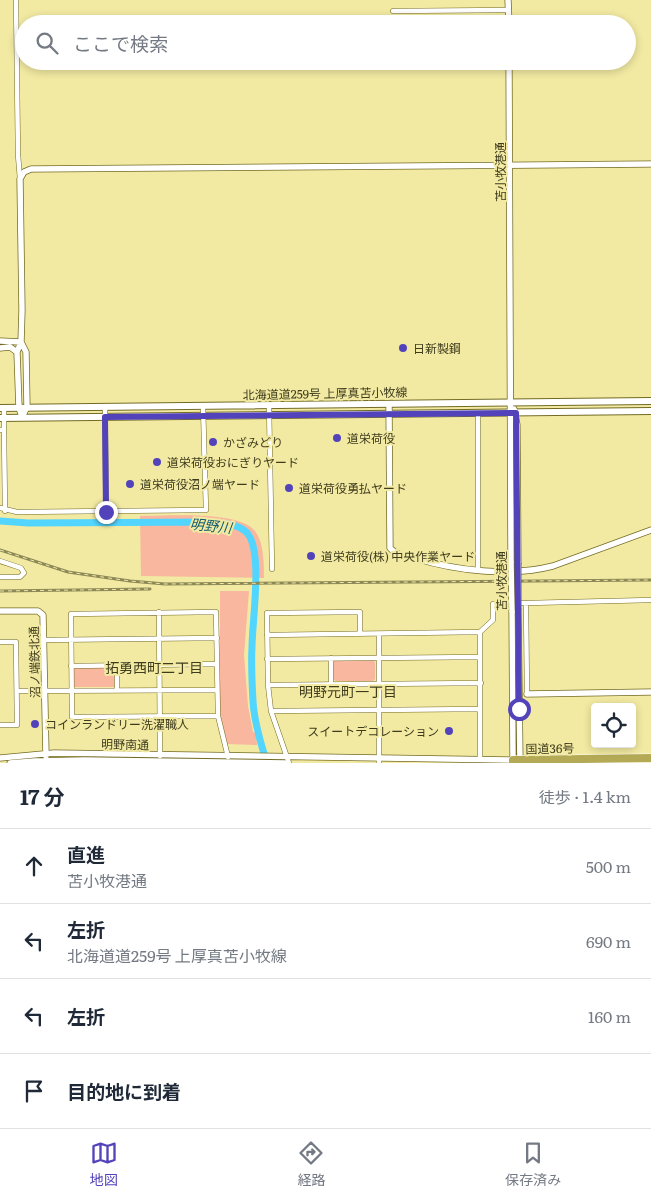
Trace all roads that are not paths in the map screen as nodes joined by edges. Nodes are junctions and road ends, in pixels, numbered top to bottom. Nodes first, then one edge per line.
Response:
1 (16, 0) edge
2 (508, 0) edge
3 (508, 10) junction
4 (393, 11) dead end
5 (16, 15) edge
6 (508, 15) edge
7 (17, 70) edge
8 (509, 70) edge
9 (651, 164) edge
10 (510, 165) junction
11 (20, 179) junction
12 (0, 341) edge
13 (21, 342) junction
14 (0, 348) edge
15 (18, 352) junction
16 (651, 401) edge
17 (511, 402) junction
18 (390, 404) junction
19 (268, 405) junction
20 (203, 406) junction
21 (105, 407) junction
22 (2, 408) edge
23 (19, 408) junction
24 (26, 408) junction
25 (651, 411) edge
26 (478, 413) junction
27 (513, 413) junction
28 (390, 414) junction
29 (269, 415) junction
30 (203, 416) junction
31 (22, 417) junction
32 (105, 417) junction
33 (2, 418) edge
34 (2, 430) edge
35 (3, 509) edge
36 (106, 512) junction
37 (651, 530) edge
38 (0, 561) edge
39 (272, 569) dead end
40 (478, 570) junction
41 (0, 578) edge
42 (651, 600) edge
43 (526, 603) junction
44 (0, 611) edge
45 (158, 612) junction
46 (480, 632) junction
47 (360, 634) junction
48 (378, 634) junction
49 (267, 635) junction
50 (217, 638) junction
51 (159, 639) junction
52 (44, 640) junction
53 (71, 640) junction
54 (0, 642) edge
55 (480, 657) junction
56 (331, 658) junction
57 (379, 658) junction
58 (267, 659) junction
59 (159, 664) junction
60 (217, 664) junction
61 (117, 665) junction
62 (71, 666) junction
63 (481, 682) junction
64 (331, 684) junction
65 (379, 684) junction
66 (268, 685) junction
67 (117, 690) junction
68 (159, 690) junction
69 (217, 690) junction
70 (17, 691) junction
71 (44, 691) junction
72 (72, 691) junction
73 (651, 692) edge
74 (527, 694) joint
75 (480, 708) junction
76 (379, 710) junction
77 (271, 711) junction
78 (159, 716) junction
79 (218, 716) junction
80 (0, 725) edge
81 (45, 754) junction
82 (0, 758) edge
83 (651, 758) edge
84 (160, 759) edge
85 (251, 759) edge
86 (480, 759) junction
87 (228, 760) edge
88 (285, 760) edge
89 (379, 760) edge
90 (444, 761) edge
91 (516, 761) edge
92 (45, 762) edge
93 (10, 763) edge

1 - 5 street
2 - 3 street
3 - 4 street
3 - 6 street
7 - 11 street
8 - 10 street, 苫小牧港通
9 - 10 street
10 - 11 street
10 - 17 street, 苫小牧港通
11 - 13 street
12 - 13 street
13 - 15 street
13 - 24 street
14 - 15 street
15 - 23 street
16 - 17 main road, 北海道道259号 上厚真苫小牧線
17 - 18 main road, 北海道道259号 上厚真苫小牧線
17 - 27 street, 苫小牧港通
18 - 19 main road, 北海道道259号 上厚真苫小牧線
18 - 28 street
19 - 20 main road, 北海道道259号 上厚真苫小牧線
19 - 29 street
20 - 21 main road, 北海道道259号 上厚真苫小牧線
20 - 30 street
21 - 24 main road, 北海道道259号 上厚真苫小牧線
21 - 32 street
22 - 23 main road, 北海道道259号 上厚真苫小牧線
22 - 33 street
23 - 24 main road, 北海道道259号 上厚真苫小牧線
23 - 31 street
24 - 31 street
25 - 27 main road, 北海道道259号 上厚真苫小牧線
26 - 27 main road, 北海道道259号 上厚真苫小牧線
26 - 28 main road, 北海道道259号 上厚真苫小牧線
26 - 40 street
27 - 91 street, 苫小牧港通, bridge
28 - 29 main road, 北海道道259号 上厚真苫小牧線
28 - 40 street
29 - 30 main road, 北海道道259号 上厚真苫小牧線
29 - 39 street
30 - 32 main road, 北海道道259号 上厚真苫小牧線
30 - 36 street
31 - 32 main road, 北海道道259号 上厚真苫小牧線
31 - 33 main road, 北海道道259号 上厚真苫小牧線
32 - 36 street
33 - 34 street
34 - 35 street
35 - 36 street
37 - 40 street
38 - 41 street
42 - 43 street
43 - 46 street
43 - 74 street
44 - 52 street, 沼ノ端鉄北通
45 - 50 street
45 - 51 street
45 - 53 street
46 - 48 street
46 - 55 street
47 - 48 street
47 - 49 street
47 - 49 street
48 - 57 street
49 - 58 street
50 - 51 street
50 - 60 street
51 - 53 street
51 - 59 street
52 - 53 street
52 - 71 street, 沼ノ端鉄北通
53 - 62 street
54 - 70 street
55 - 57 street
55 - 63 street
56 - 57 street
56 - 58 street
56 - 64 street
57 - 65 street
58 - 66 street
59 - 60 street
59 - 61 street
59 - 68 street
60 - 69 street
61 - 62 street
61 - 67 street
62 - 72 street
63 - 65 street
63 - 75 street
64 - 65 street
64 - 66 street
65 - 76 street
66 - 77 street
67 - 68 street
67 - 72 street
68 - 69 street
68 - 78 street
69 - 79 street
70 - 71 street
70 - 80 street
71 - 72 street
71 - 81 street, 沼ノ端鉄北通
72 - 78 street
73 - 74 street
75 - 76 street
75 - 86 street
76 - 77 street
76 - 89 street
77 - 88 street
78 - 79 street
78 - 84 street
79 - 87 street
81 - 82 street, 明野南通
81 - 84 street, 明野南通
81 - 92 street
83 - 91 highway, 国道36号
84 - 87 street, 明野南通
84 - 92 street, 明野南通
85 - 87 street, 明野南通
85 - 88 street, 明野南通
86 - 90 street
86 - 91 street
88 - 89 street
89 - 90 street
92 - 93 street, 明野南通

